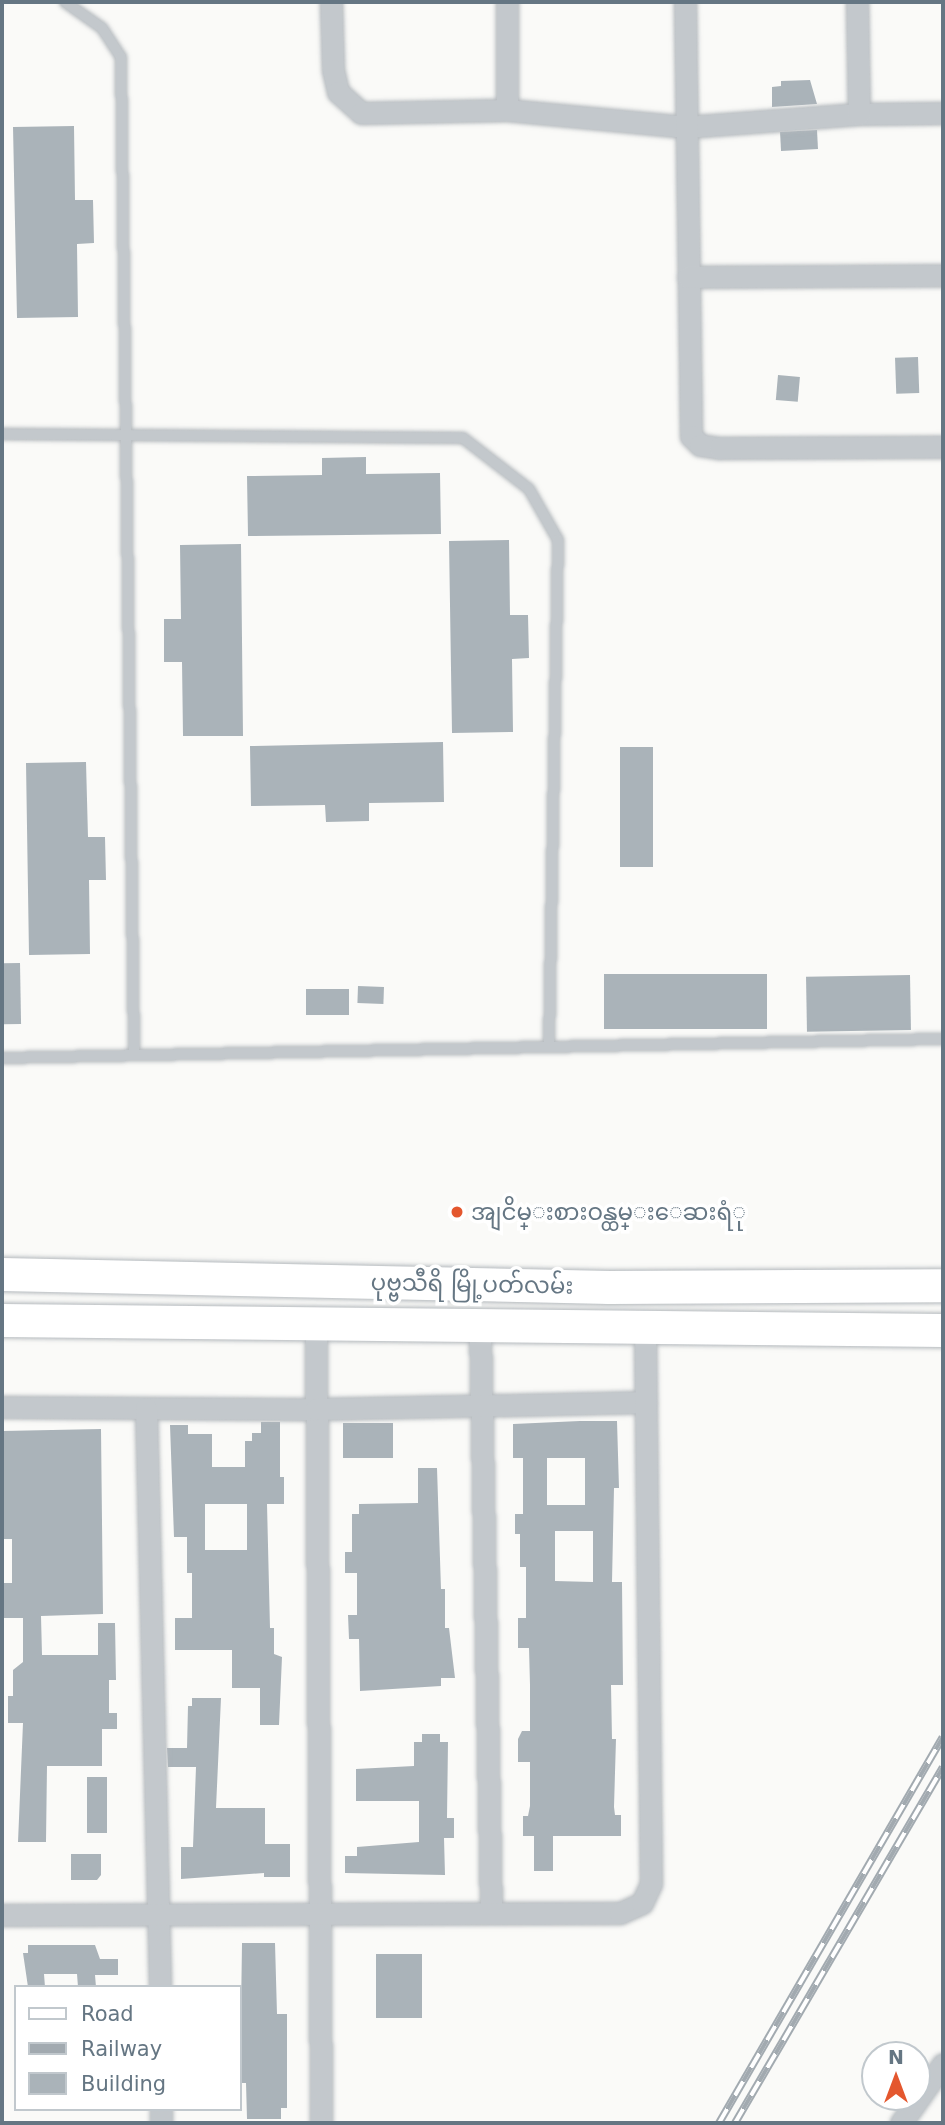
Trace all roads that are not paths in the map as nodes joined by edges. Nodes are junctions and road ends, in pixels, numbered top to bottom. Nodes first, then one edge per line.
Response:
1 (65, 2) edge
2 (331, 2) edge
3 (507, 2) edge
4 (685, 2) edge
5 (857, 2) edge
6 (507, 110) junction
7 (943, 113) edge
8 (859, 114) junction
9 (686, 127) junction
10 (943, 275) edge
11 (688, 277) junction
12 (2, 435) edge
13 (127, 435) junction
14 (943, 447) edge
15 (943, 1039) edge
16 (549, 1047) junction
17 (134, 1055) junction
18 (2, 1058) edge
19 (2, 1273) edge
20 (943, 1285) edge
21 (2, 1320) edge
22 (316, 1325) junction
23 (480, 1327) junction
24 (645, 1329) junction
25 (943, 1330) edge
26 (646, 1402) junction
27 (481, 1406) junction
28 (2, 1407) edge
29 (146, 1408) junction
30 (316, 1409) junction
31 (491, 1913) junction
32 (2, 1915) edge
33 (316, 1915) junction
34 (160, 1917) junction
35 (160, 1985) edge
36 (943, 2064) edge
37 (321, 2123) edge
38 (901, 2123) edge

1 - 13 lane
2 - 6 street
3 - 6 street
4 - 9 street
5 - 8 street
6 - 9 street
7 - 8 street
8 - 9 street
9 - 11 street
10 - 11 street
11 - 14 street
12 - 13 lane
13 - 16 lane
13 - 17 lane
15 - 16 lane
16 - 17 lane
17 - 18 lane
19 - 20 main road, ပုဗ္ဗသီရိ မြို့ပတ်လမ်း
21 - 22 main road, ပုဗ္ဗသီရိ မြို့ပတ်လမ်း
22 - 23 main road, ပုဗ္ဗသီရိ မြို့ပတ်လမ်း
22 - 30 street
23 - 24 main road, ပုဗ္ဗသီရိ မြို့ပတ်လမ်း
23 - 27 street
24 - 25 main road, ပုဗ္ဗသီရိ မြို့ပတ်လမ်း
24 - 26 street
26 - 27 street
26 - 31 street
27 - 30 street
27 - 31 street
28 - 29 street
29 - 30 street
29 - 34 street
30 - 33 street
31 - 33 street
32 - 34 street
33 - 34 street
33 - 37 street
34 - 35 street
36 - 38 street

